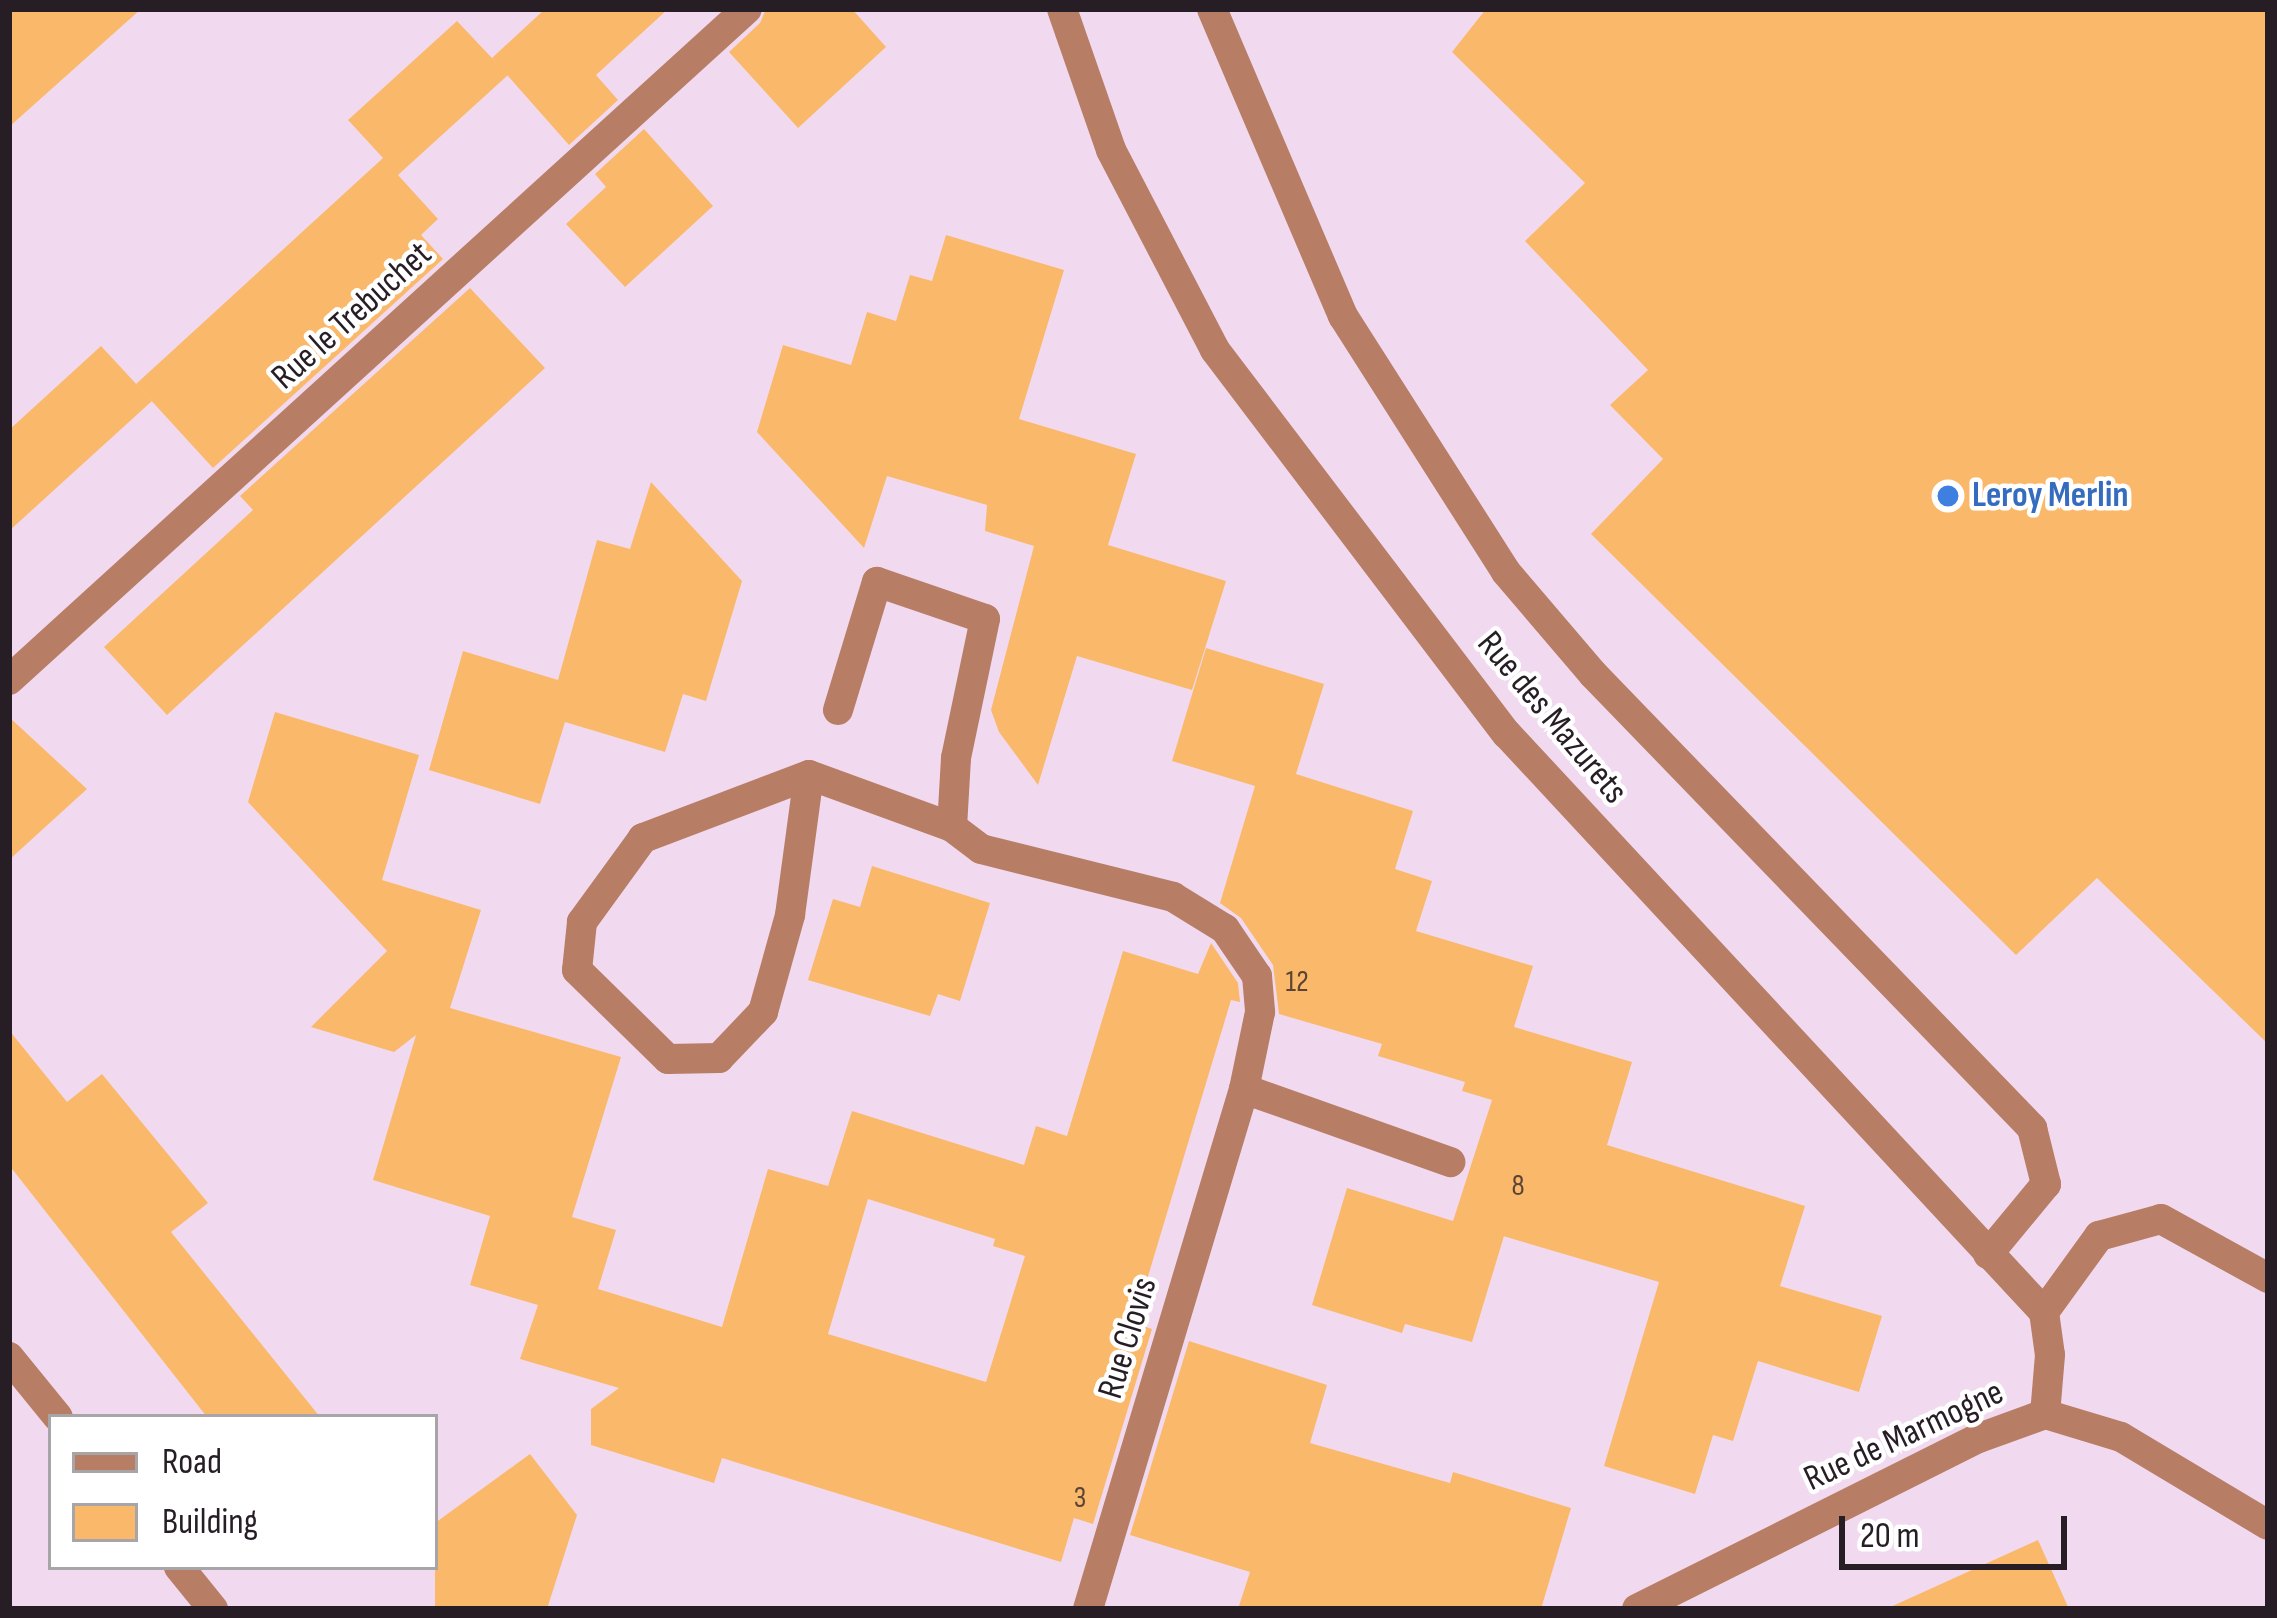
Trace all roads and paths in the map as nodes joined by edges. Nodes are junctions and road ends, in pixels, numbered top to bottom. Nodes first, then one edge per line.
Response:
1 (747, 9) edge
2 (1062, 9) edge
3 (1212, 9) edge
4 (9, 680) edge
5 (838, 710) dead end
6 (809, 775) junction
7 (952, 827) junction
8 (1244, 1089) junction
9 (1450, 1162) dead end
10 (1988, 1254) junction
11 (2268, 1277) edge
12 (2044, 1312) junction
13 (9, 1357) edge
14 (56, 1414) edge
15 (2045, 1414) junction
16 (2268, 1525) edge
17 (181, 1570) edge
18 (213, 1609) edge
19 (1088, 1609) edge
20 (1637, 1609) edge

1 - 4 street, Rue le Trebuchet
2 - 10 street, Rue des Mazurets
3 - 10 street
5 - 7 street
6 - 6 street
6 - 7 street
7 - 8 street, Rue Clovis
8 - 9 street
8 - 19 street, Rue Clovis
10 - 12 street, Rue des Mazurets
11 - 12 street
12 - 15 street
13 - 14 street
15 - 16 street, Rue de Marmogne
15 - 20 street, Rue de Marmogne
17 - 18 street

